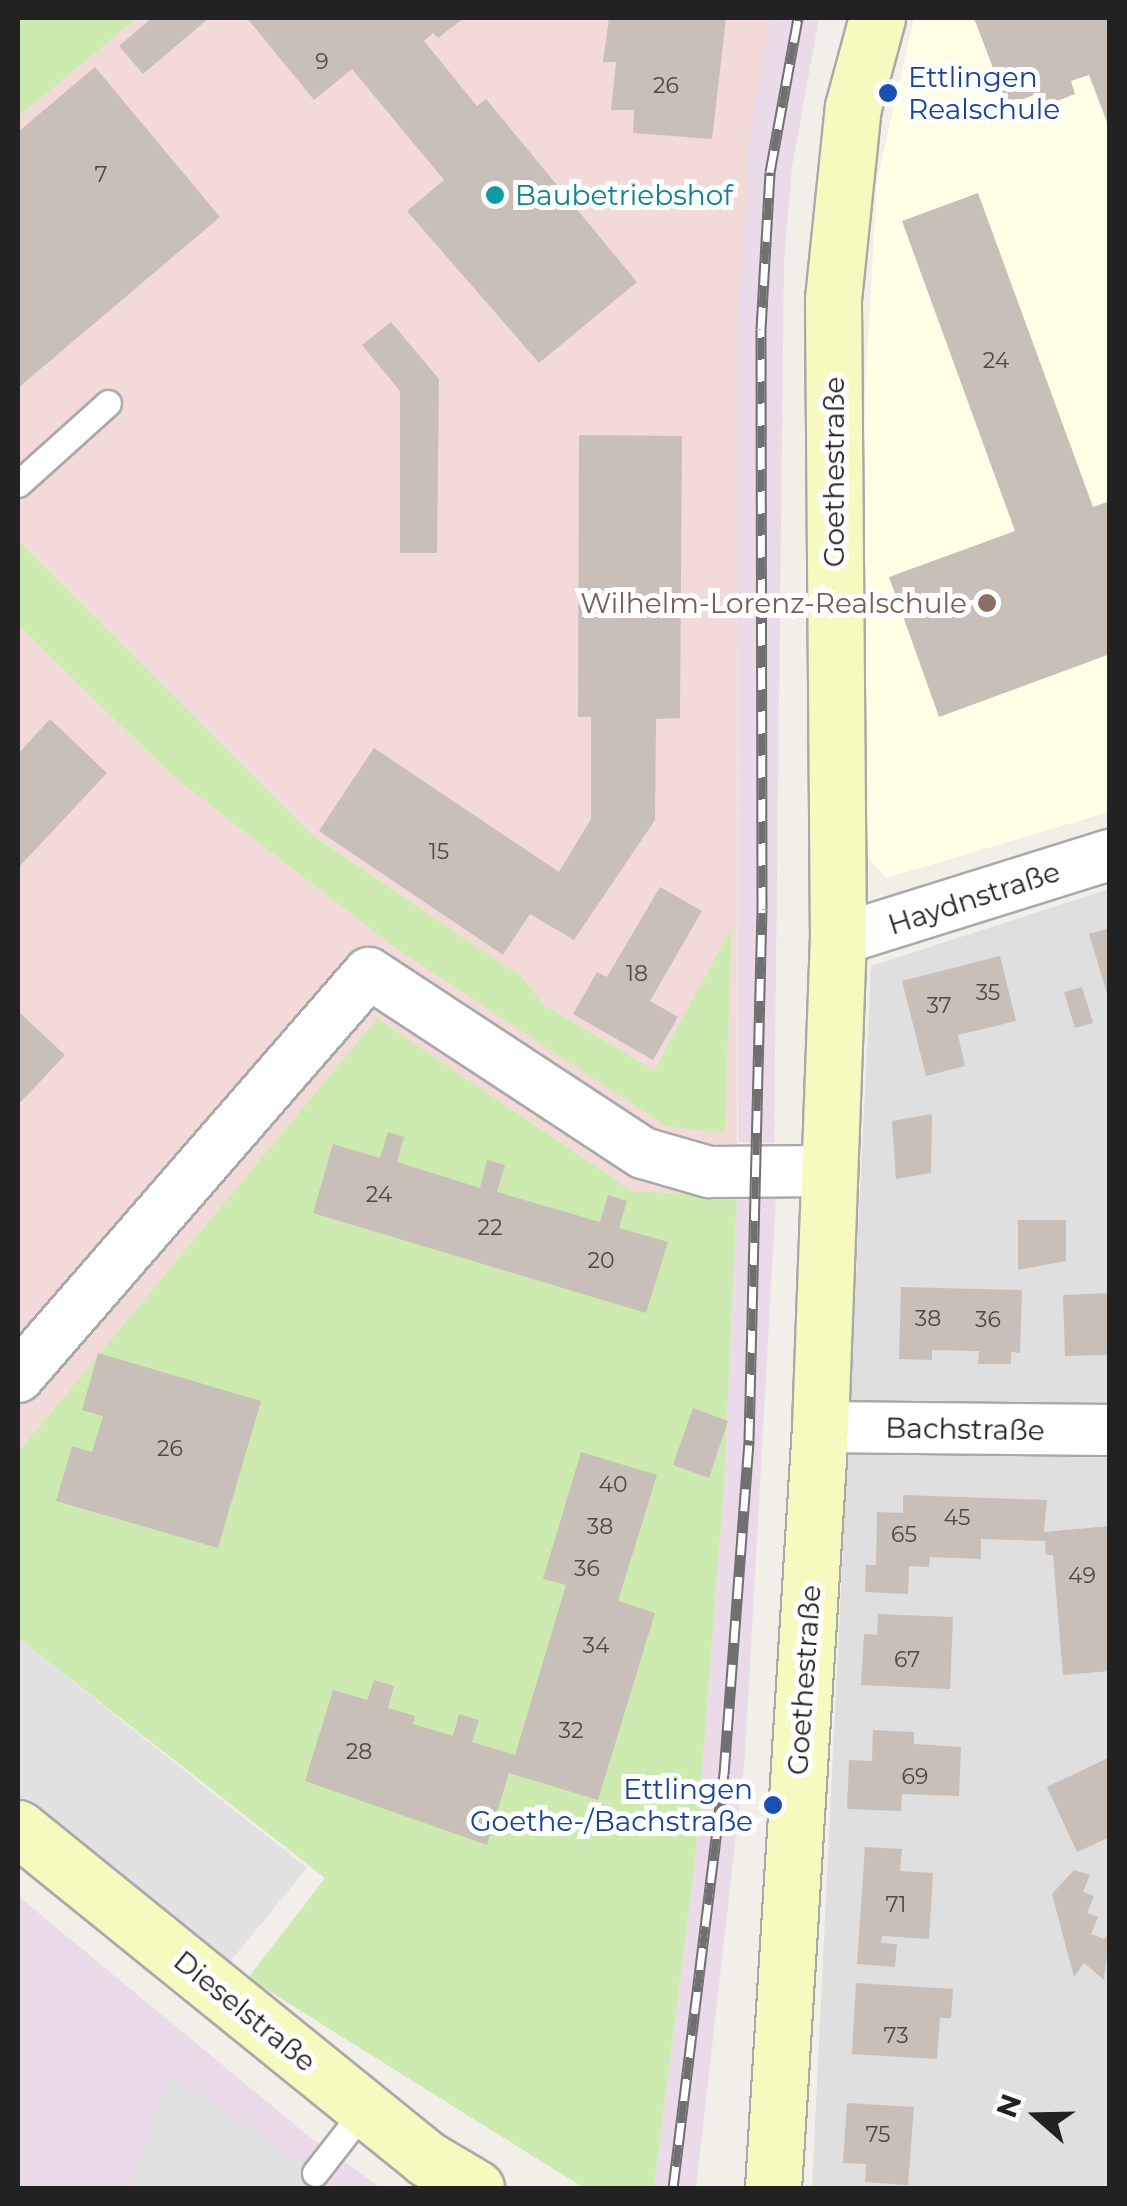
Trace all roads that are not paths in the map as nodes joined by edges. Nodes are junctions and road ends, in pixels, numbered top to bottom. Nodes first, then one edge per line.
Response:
1 (877, 18) edge
2 (108, 403) dead end
3 (18, 484) edge
4 (1110, 855) edge
5 (838, 940) junction
6 (829, 1170) junction
7 (18, 1377) edge
8 (820, 1427) junction
9 (1110, 1430) edge
10 (18, 1828) edge
11 (366, 2109) junction
12 (316, 2173) dead end
13 (476, 2188) edge
14 (773, 2188) edge

1 - 5 street, Goethestraße
2 - 3 lane
4 - 5 street, Haydnstraße
5 - 6 street, Goethestraße
6 - 7 street
6 - 8 street, Goethestraße
8 - 9 street, Bachstraße
8 - 14 street, Goethestraße
10 - 11 street, Dieselstraße
11 - 12 lane
11 - 13 street, Dieselstraße

